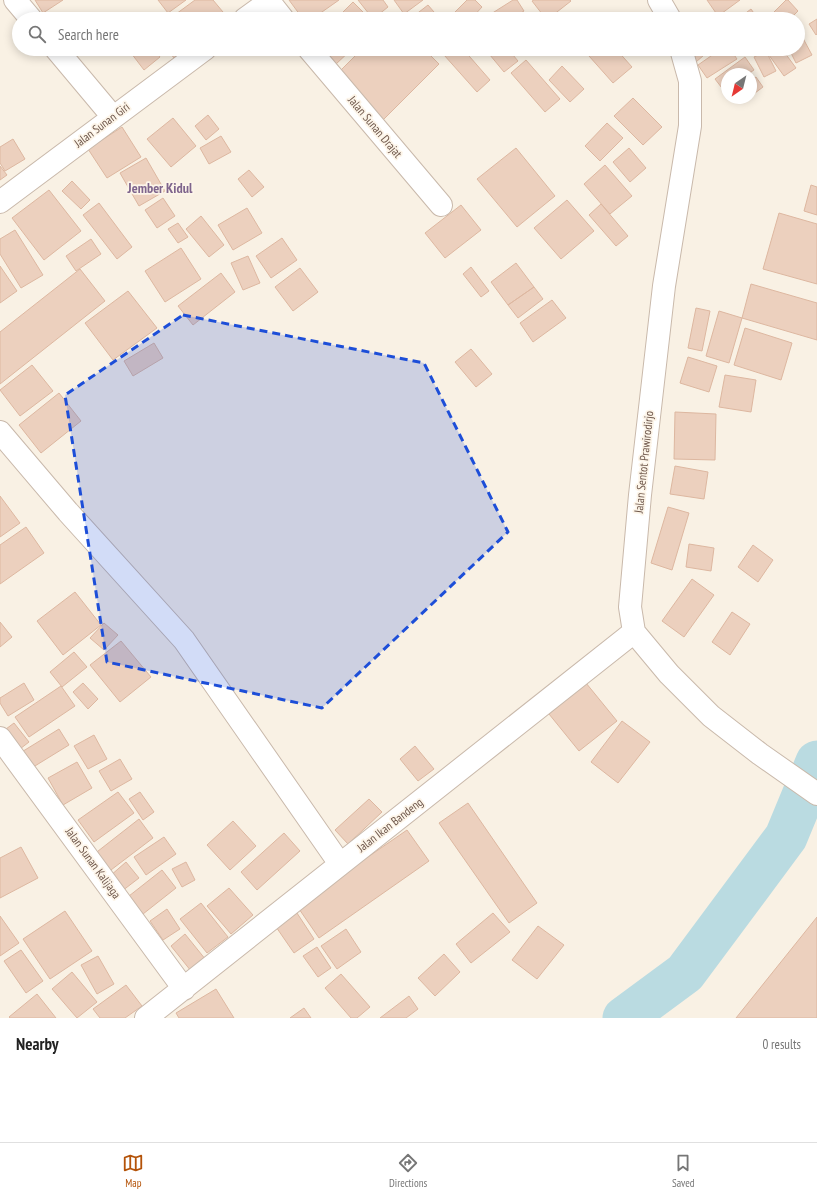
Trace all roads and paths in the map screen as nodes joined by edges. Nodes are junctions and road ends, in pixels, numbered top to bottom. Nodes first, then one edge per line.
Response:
1 (15, 0) edge
2 (269, 0) edge
3 (659, 0) edge
4 (25, 12) edge
5 (254, 12) edge
6 (278, 12) edge
7 (666, 12) edge
8 (62, 56) edge
9 (194, 56) edge
10 (315, 56) edge
11 (683, 56) edge
12 (113, 116) junction
13 (0, 202) edge
14 (440, 205) dead end
15 (0, 432) edge
16 (634, 632) junction
17 (0, 738) edge
18 (817, 794) edge
19 (340, 864) junction
20 (184, 989) junction
21 (169, 1011) edge
22 (146, 1018) edge

1 - 4 street
2 - 5 street
2 - 6 street
3 - 7 street
8 - 12 street
9 - 12 street, Jalan Sunan Giri
10 - 14 street, Jalan Sunan Drajat
11 - 16 street, Jalan Sentot Prawirodirjo
12 - 13 street, Jalan Sunan Giri
15 - 19 street
16 - 18 street
16 - 19 street, Jalan Ikan Bandeng
17 - 20 street, Jalan Sunan Kalijaga
19 - 20 street, Jalan Ikan Bandeng
20 - 21 street, Jalan Ikan Bandeng
21 - 22 street, Jalan Ikan Bandeng

